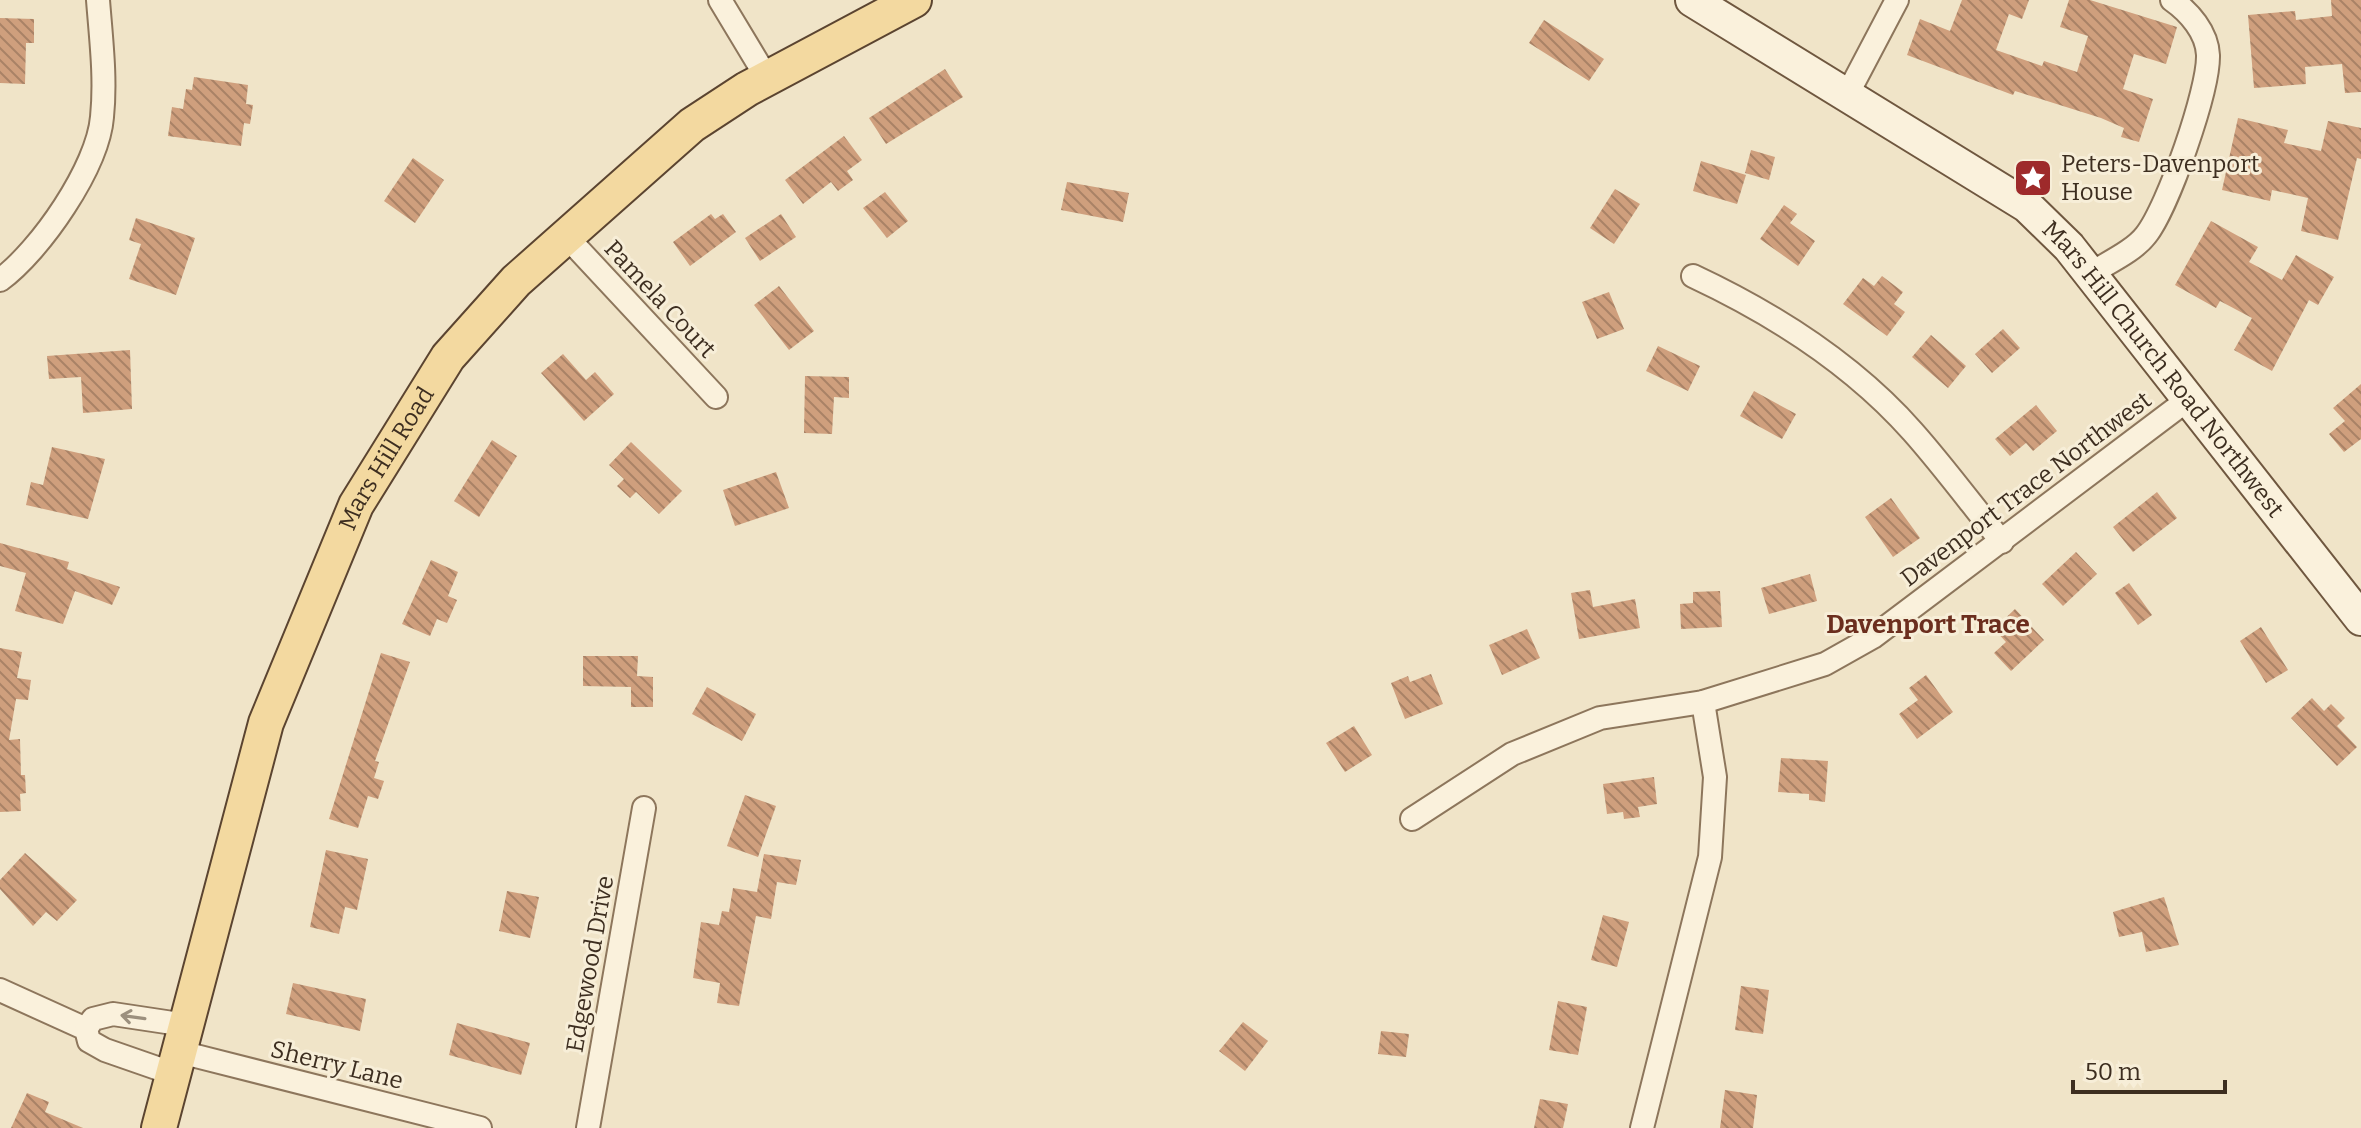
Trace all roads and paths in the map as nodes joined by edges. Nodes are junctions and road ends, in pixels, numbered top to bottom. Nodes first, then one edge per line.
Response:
1 (98, 0) edge
2 (720, 0) edge
3 (914, 0) edge
4 (1692, 0) edge
5 (1897, 0) edge
6 (2172, 0) edge
7 (767, 78) junction
8 (1847, 95) junction
9 (565, 235) junction
10 (2090, 274) junction
11 (1693, 276) dead end
12 (0, 280) edge
13 (716, 397) dead end
14 (2190, 398) junction
15 (2002, 542) junction
16 (2358, 611) edge
17 (1703, 702) junction
18 (644, 808) dead end
19 (1412, 819) dead end
20 (0, 990) edge
21 (86, 1029) junction
22 (180, 1050) junction
23 (159, 1128) edge
24 (480, 1128) edge
25 (588, 1128) edge
26 (1642, 1128) edge

1 - 12 street
2 - 7 street
3 - 7 main road, Mars Hill Road
4 - 8 street, Mars Hill Church Road Northwest
5 - 8 street
6 - 10 street
7 - 9 main road, Mars Hill Road
8 - 10 street, Mars Hill Church Road Northwest
9 - 13 street, Pamela Court
9 - 22 main road, Mars Hill Road
10 - 14 street, Mars Hill Church Road Northwest
11 - 15 street
14 - 15 street, Davenport Trace Northwest
14 - 16 street, Mars Hill Church Road Northwest
15 - 17 street, Davenport Trace Northwest
17 - 19 street, Davenport Trace Northwest
17 - 26 street
18 - 25 street, Edgewood Drive
20 - 21 street
21 - 22 street
22 -> 21 street
22 - 23 main road, Mars Hill Road
22 - 24 street, Sherry Lane

